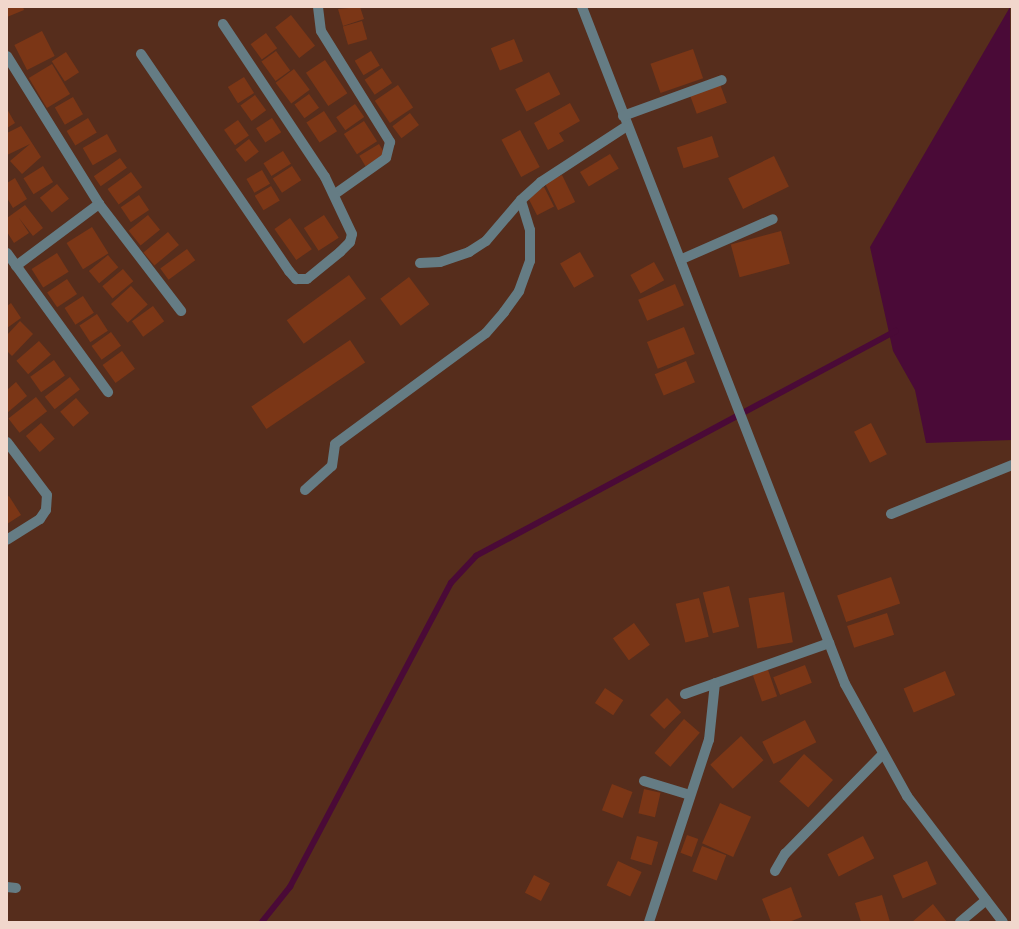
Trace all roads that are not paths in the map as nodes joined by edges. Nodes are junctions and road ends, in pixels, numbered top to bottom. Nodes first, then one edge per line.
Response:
1 (318, 7) edge
2 (582, 7) edge
3 (223, 24) dead end
4 (141, 54) dead end
5 (7, 56) edge
6 (722, 80) dead end
7 (623, 116) junction
8 (627, 126) junction
9 (335, 194) junction
10 (521, 200) junction
11 (98, 204) junction
12 (773, 220) dead end
13 (7, 253) edge
14 (682, 260) junction
15 (420, 263) dead end
16 (16, 266) junction
17 (181, 311) dead end
18 (108, 392) dead end
19 (7, 442) edge
20 (1012, 465) edge
21 (305, 490) dead end
22 (891, 514) dead end
23 (7, 540) edge
24 (829, 643) junction
25 (715, 683) junction
26 (686, 694) dead end
27 (883, 754) junction
28 (644, 781) dead end
29 (690, 795) junction
30 (775, 871) dead end
31 (986, 900) junction
32 (649, 922) edge
33 (960, 922) edge
34 (1003, 922) edge

1 - 9 street
2 - 7 street
3 - 9 street
4 - 9 street
5 - 11 street
6 - 7 street
7 - 8 street
8 - 10 street
8 - 14 street
10 - 15 street
10 - 21 street
11 - 16 street
11 - 17 street
12 - 14 street
13 - 16 street
14 - 24 street
16 - 18 street
19 - 23 street
20 - 22 street
24 - 25 street
24 - 27 street
25 - 26 street
25 - 29 street
27 - 30 street
27 - 31 street
28 - 29 street
29 - 32 street
31 - 33 street
31 - 34 street

